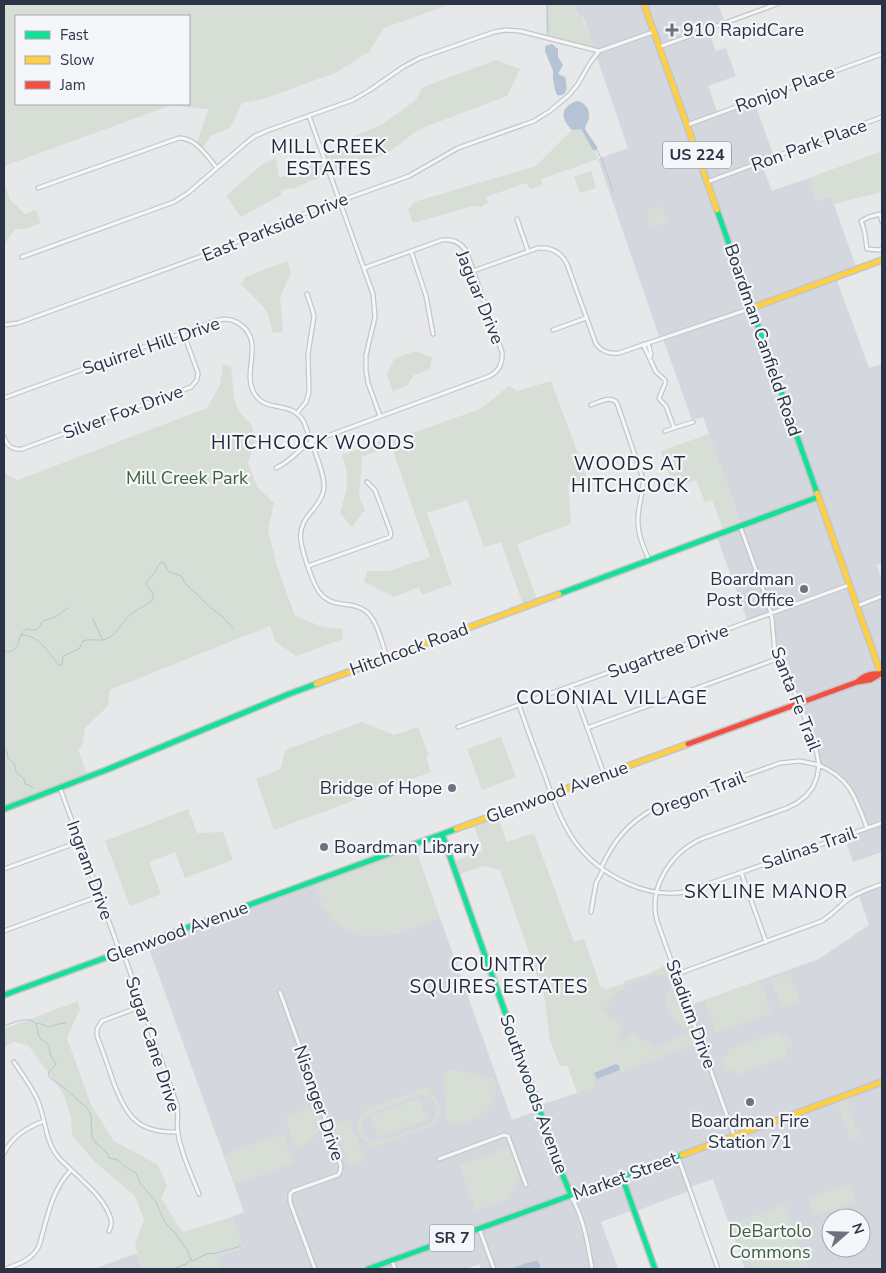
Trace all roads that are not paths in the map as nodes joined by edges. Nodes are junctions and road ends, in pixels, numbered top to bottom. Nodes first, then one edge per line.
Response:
1 (644, 4) edge
2 (777, 4) edge
3 (654, 32) junction
4 (659, 47) junction
5 (599, 51) junction
6 (882, 54) edge
7 (309, 116) junction
8 (882, 117) edge
9 (687, 125) junction
10 (217, 168) junction
11 (707, 182) junction
12 (38, 188) dead end
13 (339, 201) junction
14 (517, 219) dead end
15 (882, 222) edge
16 (881, 249) edge
17 (528, 251) junction
18 (411, 252) junction
19 (882, 256) edge
20 (22, 257) dead end
21 (882, 260) edge
22 (364, 268) junction
23 (474, 271) junction
24 (307, 294) dead end
25 (752, 308) junction
26 (586, 318) junction
27 (4, 325) edge
28 (553, 330) dead end
29 (183, 332) junction
30 (433, 334) dead end
31 (648, 343) junction
32 (643, 344) junction
33 (650, 358) junction
34 (4, 398) edge
35 (591, 405) dead end
36 (297, 413) junction
37 (380, 416) junction
38 (693, 422) dead end
39 (674, 428) junction
40 (665, 431) dead end
41 (4, 437) edge
42 (311, 442) junction
43 (276, 468) dead end
44 (367, 482) dead end
45 (818, 497) junction
46 (740, 526) junction
47 (649, 560) junction
48 (308, 566) junction
49 (850, 585) junction
50 (882, 596) edge
51 (857, 606) junction
52 (771, 613) junction
53 (387, 657) junction
54 (777, 659) junction
55 (882, 674) edge
56 (572, 686) junction
57 (800, 704) junction
58 (519, 705) junction
59 (458, 727) dead end
60 (587, 728) junction
61 (819, 765) junction
62 (604, 775) junction
63 (60, 788) junction
64 (551, 794) junction
65 (4, 808) edge
66 (882, 823) edge
67 (867, 828) junction
68 (442, 834) junction
69 (80, 842) junction
70 (4, 869) edge
71 (602, 869) junction
72 (741, 872) junction
73 (882, 884) edge
74 (657, 892) junction
75 (99, 896) junction
76 (591, 912) dead end
77 (4, 931) edge
78 (766, 942) junction
79 (121, 952) junction
80 (677, 977) junction
81 (280, 992) dead end
82 (4, 995) edge
83 (142, 1006) junction
84 (14, 1062) dead end
85 (882, 1082) edge
86 (44, 1122) junction
87 (177, 1132) junction
88 (734, 1136) junction
89 (4, 1153) edge
90 (678, 1157) junction
91 (438, 1159) dead end
92 (71, 1170) junction
93 (622, 1177) junction
94 (526, 1185) dead end
95 (199, 1194) dead end
96 (571, 1195) junction
97 (479, 1228) junction
98 (109, 1231) dead end
99 (392, 1260) junction
100 (5, 1269) edge
101 (315, 1269) edge
102 (368, 1269) edge
103 (395, 1269) edge
104 (494, 1269) edge
105 (592, 1269) edge
106 (655, 1269) edge
107 (718, 1269) edge

1 - 3 street, Boardman Canfield Road / US 224
2 - 4 street
3 - 4 street, Boardman Canfield Road / US 224
3 - 5 street
4 - 9 street, Boardman Canfield Road / US 224
5 - 7 street
5 - 13 street, East Parkside Drive
6 - 9 street, Ronjoy Place
7 - 10 street
7 - 13 street
8 - 11 street, Ron Park Place
9 - 11 street, Boardman Canfield Road / US 224
10 - 12 street
10 - 20 street
11 - 25 street, Boardman Canfield Road / US 224
13 - 22 street
13 - 27 street, East Parkside Drive
14 - 17 street
15 - 16 street
16 - 19 street
17 - 23 street
17 - 26 street
18 - 22 street, Jaguar Drive
18 - 23 street, Jaguar Drive
18 - 30 street
21 - 25 street
22 - 37 street
23 - 37 street, Jaguar Drive
24 - 36 street
25 - 31 street
25 - 45 street, Boardman Canfield Road / US 224
26 - 28 street
26 - 32 street
29 - 34 street, Squirrel Hill Drive
29 - 36 street, Squirrel Hill Drive
29 - 41 street, Silver Fox Drive
31 - 32 street
31 - 33 street
32 - 33 street
33 - 39 street
35 - 47 street
36 - 42 street
37 - 42 street, Jaguar Drive
38 - 39 street
39 - 40 street
42 - 43 street
42 - 48 street
44 - 48 street
45 - 46 street, Hitchcock Road
45 - 49 street, Boardman Canfield Road / US 224
46 - 47 street, Hitchcock Road
46 - 52 street, Santa Fe Trail
47 - 53 street, Hitchcock Road
48 - 53 street
49 - 51 street, Boardman Canfield Road / US 224
49 - 52 street, Sugartree Drive
50 - 51 street
51 - 55 street, Boardman Canfield Road / US 224
52 - 54 street, Santa Fe Trail
52 - 56 street, Sugartree Drive
53 - 63 street, Hitchcock Road
54 - 57 street, Santa Fe Trail
54 - 60 street
55 - 57 street, Glenwood Avenue
56 - 58 street, Sugartree Drive
56 - 60 street
57 - 61 street, Santa Fe Trail
57 - 62 street, Glenwood Avenue
58 - 59 street, Sugartree Drive
58 - 64 street, Salinas Trail
60 - 62 street
61 - 67 street, Santa Fe Trail
61 - 71 street, Oregon Trail
61 - 74 street
62 - 64 street, Glenwood Avenue
63 - 65 street, Hitchcock Road
63 - 69 street, Ingram Drive
64 - 68 street, Glenwood Avenue
64 - 71 street, Salinas Trail
66 - 67 street, Salinas Trail
67 - 72 street, Salinas Trail
68 - 79 street, Glenwood Avenue
68 - 96 street, Southwoods Avenue
69 - 70 street
69 - 75 street, Ingram Drive
71 - 74 street, Salinas Trail
71 - 76 street, Oregon Trail
72 - 74 street, Salinas Trail
72 - 78 street
73 - 78 street
74 - 80 street, Stadium Drive
75 - 77 street
75 - 79 street, Ingram Drive
78 - 80 street
79 - 82 street, Glenwood Avenue
79 - 83 street, Sugar Cane Drive
80 - 88 street, Stadium Drive
81 - 101 street, Nisonger Drive
83 - 87 street, Sugar Cane Drive
83 - 87 street
84 - 86 street
85 - 88 street, Market Street / SR 7
86 - 89 street
86 - 92 street
87 - 95 street, Sugar Cane Drive
88 - 90 street, Market Street / SR 7
90 - 93 street, Market Street / SR 7
90 - 107 street
91 - 94 street
92 - 98 street
92 - 100 street
93 - 96 street, Market Street / SR 7
93 - 106 street
96 - 97 street, Market Street / SR 7
96 - 105 street, Southwoods Avenue
97 - 99 street, Market Street / SR 7
97 - 104 street
99 - 102 street, Market Street / SR 7
99 - 103 street

